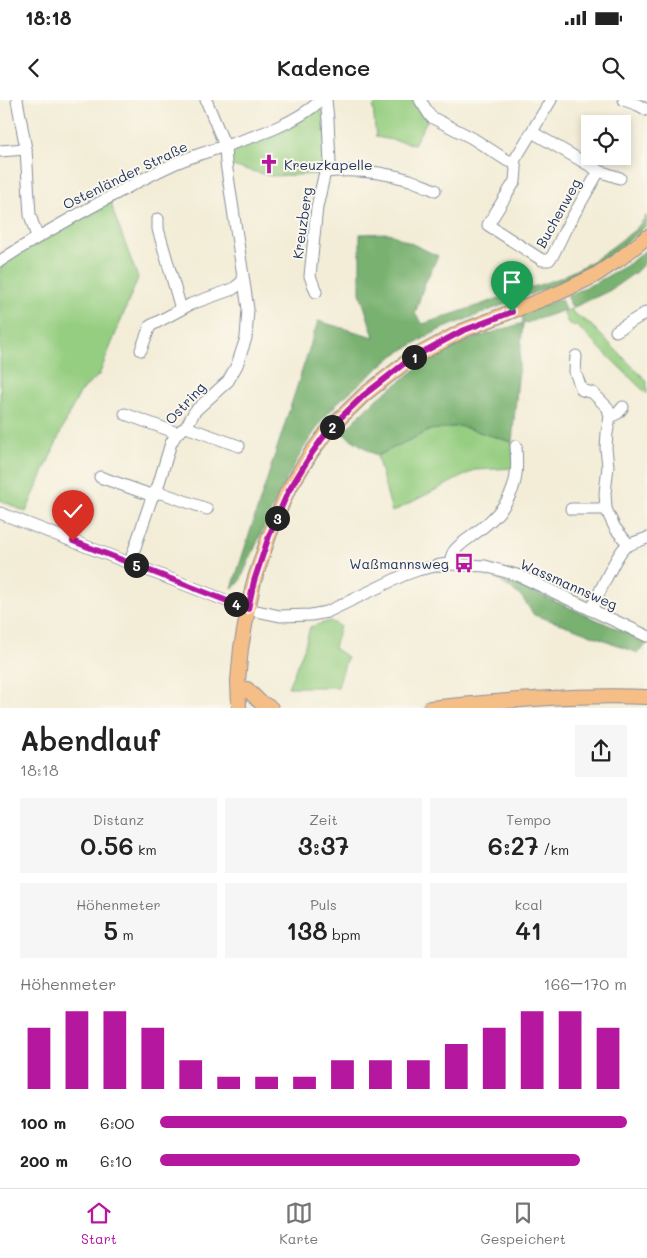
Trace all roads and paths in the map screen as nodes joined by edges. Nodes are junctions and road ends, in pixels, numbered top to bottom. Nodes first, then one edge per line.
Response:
1 (17, 100) edge
2 (206, 100) edge
3 (321, 100) edge
4 (326, 100) edge
5 (435, 100) edge
6 (551, 100) edge
7 (624, 100) edge
8 (423, 104) edge
9 (647, 110) edge
10 (532, 132) junction
11 (225, 146) junction
12 (26, 149) junction
13 (0, 150) edge
14 (514, 161) junction
15 (599, 171) junction
16 (325, 172) junction
17 (620, 178) dead end
18 (435, 190) dead end
19 (158, 218) dead end
20 (37, 237) junction
21 (647, 237) edge
22 (0, 261) edge
23 (244, 281) junction
24 (316, 292) dead end
25 (181, 309) junction
26 (647, 312) edge
27 (616, 331) dead end
28 (141, 350) dead end
29 (576, 356) dead end
30 (624, 407) dead end
31 (125, 414) dead end
32 (610, 417) junction
33 (181, 430) junction
34 (239, 446) dead end
35 (516, 446) dead end
36 (100, 477) dead end
37 (155, 493) junction
38 (207, 509) dead end
39 (571, 509) dead end
40 (606, 509) junction
41 (0, 513) edge
42 (646, 540) edge
43 (629, 545) junction
44 (130, 562) junction
45 (450, 564) junction
46 (248, 609) junction
47 (591, 610) junction
48 (647, 636) edge
49 (242, 685) junction
50 (647, 697) edge
51 (231, 708) edge
52 (239, 708) edge
53 (248, 708) edge
54 (271, 708) edge
55 (430, 708) edge

1 - 12 street
2 - 11 street, Ostring
3 - 11 street, Ostenländer Straße
4 - 16 street, Kreuzberg
5 - 8 street
6 - 10 street
7 - 9 street
8 - 14 street
10 - 14 street
10 - 15 street, Buchenweg
11 - 20 street, Ostenländer Straße
11 - 23 street, Ostring
12 - 13 street
12 - 20 street
14 - 15 street, Buchenweg
15 - 17 street, Buchenweg
16 - 18 street
16 - 24 street, Kreuzberg
19 - 25 street
20 - 22 street, Ostenländer Straße
21 - 46 main road
23 - 25 street
23 - 33 street, Ostring
25 - 28 street
26 - 27 street
29 - 32 street
30 - 32 street
31 - 33 street
32 - 40 street
33 - 34 street
33 - 37 street, Ostring
35 - 45 street
36 - 37 street
37 - 38 street
37 - 44 street, Ostring
39 - 40 street
40 - 43 street
41 - 44 street, Wassmannsweg
42 - 43 street
43 - 47 street
44 - 46 street, Wassmannsweg
45 - 46 street, Wassmannsweg
45 - 47 street, Wassmannsweg
46 - 49 main road
47 - 48 street, Wassmannsweg
49 - 51 main road
49 - 52 main road
49 - 53 main road
49 - 54 main road
50 - 55 main road

